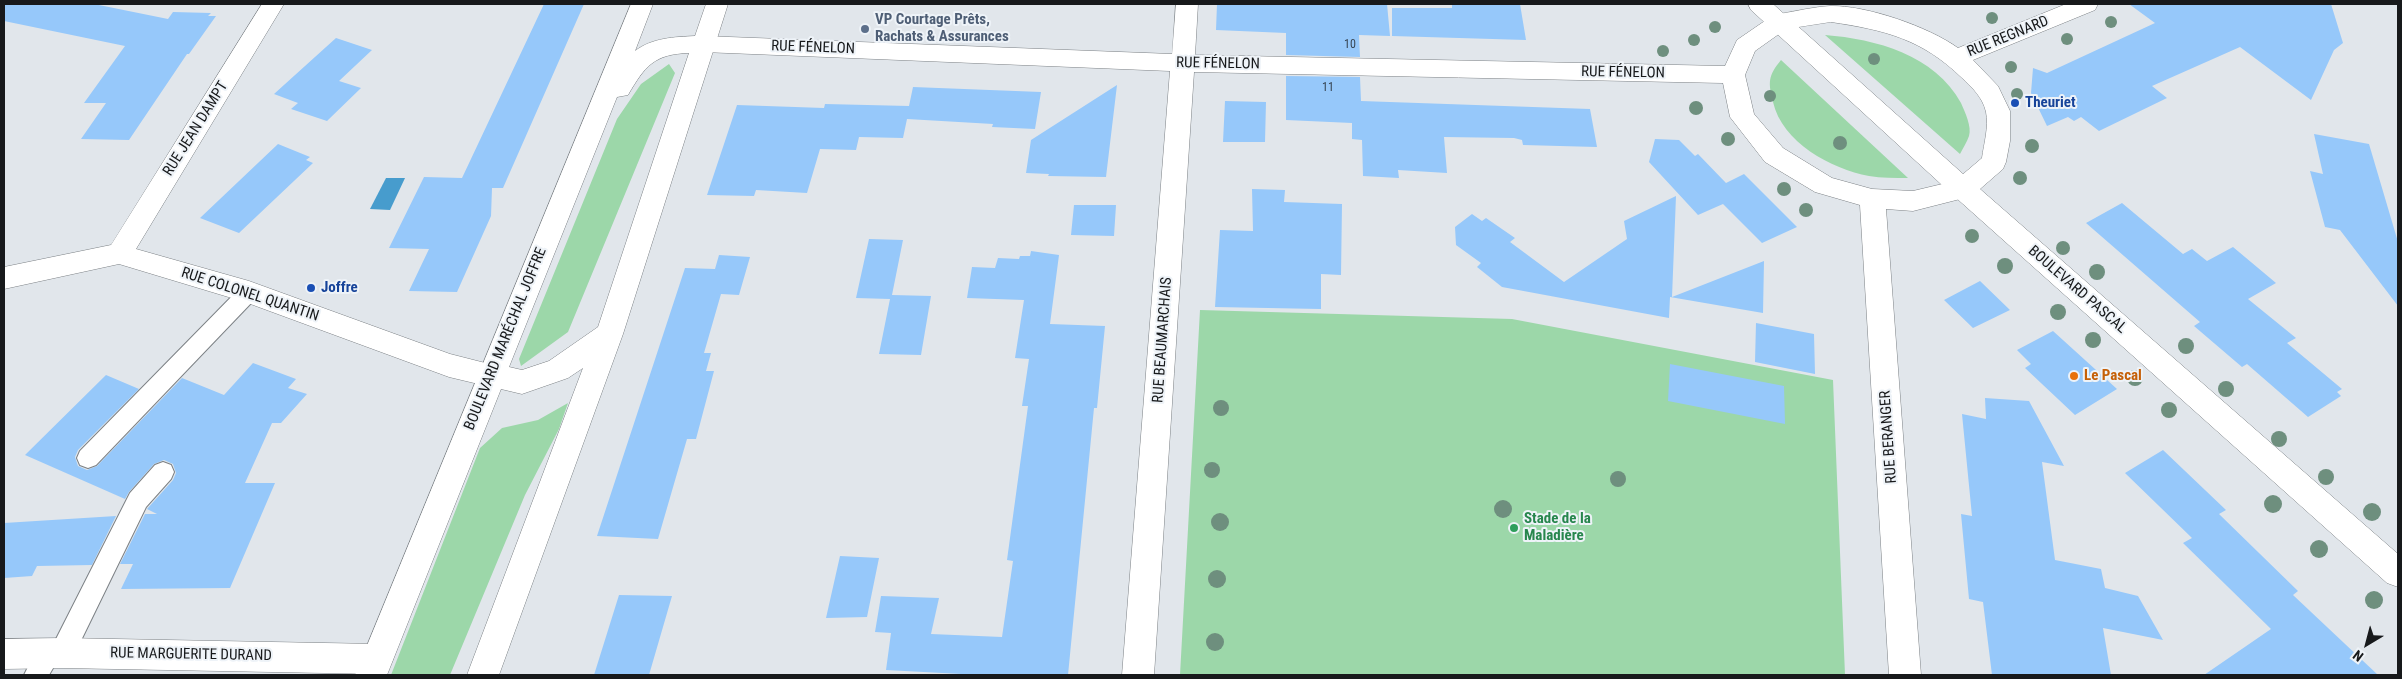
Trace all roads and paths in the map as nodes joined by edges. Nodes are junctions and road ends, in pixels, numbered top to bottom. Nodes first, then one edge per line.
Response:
1 (273, 4) edge
2 (642, 4) edge
3 (717, 4) edge
4 (1187, 4) edge
5 (1759, 4) edge
6 (2087, 4) edge
7 (1883, 12) edge
8 (1780, 22) junction
9 (703, 44) junction
10 (1956, 58) junction
11 (1183, 63) junction
12 (1733, 75) junction
13 (1963, 189) junction
14 (1872, 199) junction
15 (562, 201) junction
16 (119, 254) junction
17 (4, 278) edge
18 (249, 292) junction
19 (609, 334) junction
20 (491, 375) junction
21 (88, 458) dead end
22 (163, 472) dead end
23 (2398, 573) edge
24 (4, 654) edge
25 (49, 660) edge
26 (374, 667) edge
27 (483, 675) edge
28 (1138, 675) edge
29 (1905, 675) edge

1 - 16 street, RUE JEAN DAMPT
2 - 15 street, BOULEVARD MARÉCHAL JOFFRE
3 - 9 street
4 - 11 street, RUE BEAUMARCHAIS
5 - 8 street, BOULEVARD PASCAL
6 - 10 street, RUE REGNARD
7 - 8 street
7 - 10 street
8 - 12 street
8 - 13 street, BOULEVARD PASCAL
9 - 11 street, RUE FÉNELON
9 - 15 street, RUE FÉNELON
9 - 19 street
10 - 13 street
11 - 12 street, RUE FÉNELON
11 - 28 street, RUE BEAUMARCHAIS
12 - 14 street
13 - 14 street
13 - 23 street, BOULEVARD PASCAL
14 - 29 street, RUE BERANGER
15 - 20 street, BOULEVARD MARÉCHAL JOFFRE
16 - 17 street, RUE COLONEL QUANTIN
16 - 18 street, RUE COLONEL QUANTIN
18 - 20 street, RUE COLONEL QUANTIN
18 - 21 lane
19 - 20 street, RUE COLONEL QUANTIN
19 - 27 street
20 - 26 street, BOULEVARD MARÉCHAL JOFFRE
22 - 25 lane
24 - 25 street, RUE MARGUERITE DURAND
25 - 26 street, RUE MARGUERITE DURAND

